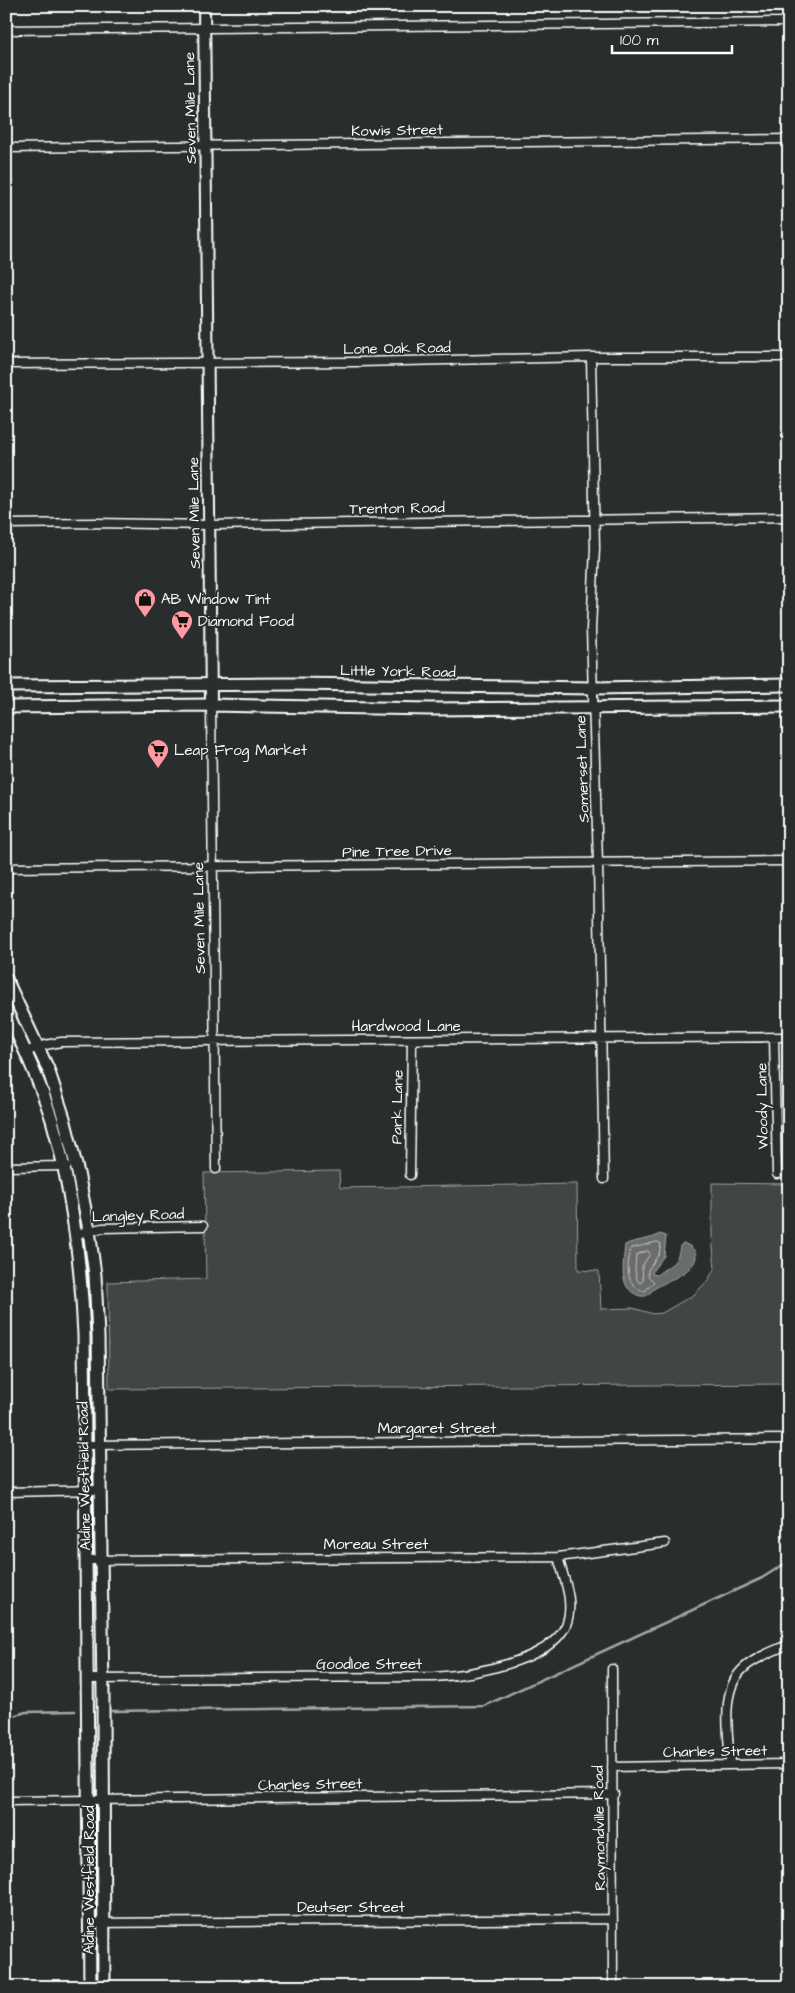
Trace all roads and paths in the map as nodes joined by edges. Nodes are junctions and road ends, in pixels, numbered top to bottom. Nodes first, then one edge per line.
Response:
1 (204, 6) edge
2 (789, 22) edge
3 (204, 29) junction
4 (6, 30) edge
5 (789, 138) edge
6 (205, 146) junction
7 (6, 148) edge
8 (789, 356) edge
9 (591, 357) junction
10 (208, 362) junction
11 (6, 364) edge
12 (789, 517) edge
13 (595, 519) junction
14 (6, 524) edge
15 (208, 525) junction
16 (211, 685) junction
17 (789, 685) edge
18 (6, 686) edge
19 (594, 688) junction
20 (211, 705) junction
21 (789, 706) edge
22 (6, 707) edge
23 (594, 708) junction
24 (789, 860) edge
25 (598, 863) junction
26 (213, 867) junction
27 (6, 868) edge
28 (6, 979) edge
29 (6, 1010) edge
30 (789, 1036) edge
31 (774, 1037) junction
32 (600, 1038) junction
33 (412, 1040) junction
34 (216, 1041) junction
35 (38, 1047) junction
36 (25, 1052) junction
37 (62, 1166) junction
38 (76, 1166) junction
39 (6, 1167) edge
40 (216, 1169) dead end
41 (777, 1174) dead end
42 (410, 1175) dead end
43 (604, 1179) dead end
44 (84, 1202) junction
45 (70, 1205) junction
46 (203, 1226) dead end
47 (90, 1230) junction
48 (76, 1234) junction
49 (84, 1335) junction
50 (98, 1336) junction
51 (789, 1439) edge
52 (98, 1444) junction
53 (85, 1445) junction
54 (85, 1490) junction
55 (99, 1490) junction
56 (6, 1492) edge
57 (665, 1543) dead end
58 (558, 1557) junction
59 (87, 1560) junction
60 (100, 1560) junction
61 (789, 1644) edge
62 (612, 1669) dead end
63 (102, 1678) junction
64 (88, 1679) junction
65 (789, 1764) edge
66 (730, 1765) junction
67 (612, 1767) junction
68 (614, 1794) junction
69 (90, 1800) junction
70 (103, 1800) junction
71 (6, 1801) edge
72 (613, 1919) junction
73 (90, 1923) junction
74 (104, 1923) junction
75 (90, 1987) edge
76 (104, 1987) edge
77 (613, 1987) edge

1 - 3 street, Seven Mile Lane
2 - 3 street
3 - 4 street
3 - 6 street, Seven Mile Lane
5 - 6 street, Kowis Street
6 - 7 street, Kowis Street
6 - 10 street, Seven Mile Lane
8 - 9 street, Lone Oak Road
9 - 10 street, Lone Oak Road
9 - 13 street, Somerset Lane
10 - 11 street, Lone Oak Road
10 - 15 street, Seven Mile Lane
12 - 13 street, Trenton Road
13 - 15 street, Trenton Road
13 - 19 street, Somerset Lane
14 - 15 street, Trenton Road
15 - 16 street, Seven Mile Lane
16 - 18 main road, Little York Road
16 - 19 main road, Little York Road
16 - 20 street, Seven Mile Lane
17 - 19 main road, Little York Road
19 - 23 street, Somerset Lane
20 - 22 main road
20 - 23 main road
20 - 26 street, Seven Mile Lane
21 - 23 main road
23 - 25 street, Somerset Lane
24 - 25 street, Pine Tree Drive
25 - 26 street, Pine Tree Drive
25 - 32 street, Somerset Lane
26 - 27 street, Pine Tree Drive
26 - 34 street, Seven Mile Lane
28 - 35 main road, Aldine Westfield Road
29 - 36 main road, Aldine Westfield Road
30 - 31 street, Hardwood Lane
31 - 32 street, Hardwood Lane
31 - 41 street, Woody Lane
32 - 33 street, Hardwood Lane
32 - 43 street, Somerset Lane
33 - 34 street, Hardwood Lane
33 - 42 street, Park Lane
34 - 35 street, Hardwood Lane
34 - 40 street, Seven Mile Lane
35 - 36 street, Hardwood Lane
35 - 38 main road, Aldine Westfield Road
36 - 37 main road, Aldine Westfield Road
37 - 38 street
37 - 39 street
37 - 45 main road, Aldine Westfield Road
38 - 44 main road, Aldine Westfield Road
44 - 45 main road
44 - 47 main road, Aldine Westfield Road
45 - 48 main road, Aldine Westfield Road
46 - 47 street, Langley Road
47 - 48 street, Langley Road
47 - 50 main road, Aldine Westfield Road
48 - 49 main road, Aldine Westfield Road
49 - 50 main road
49 - 53 main road, Aldine Westfield Road
50 - 52 main road, Aldine Westfield Road
51 - 52 street, Margaret Street
52 - 53 street, Margaret Street
52 - 55 main road, Aldine Westfield Road
53 - 54 main road, Aldine Westfield Road
54 - 55 street
54 - 56 street
54 - 59 main road, Aldine Westfield Road
55 - 60 main road, Aldine Westfield Road
57 - 58 street, Moreau Street
58 - 60 street, Moreau Street
58 - 63 street, Goodloe Street
59 - 60 street, Moreau Street
59 - 64 main road, Aldine Westfield Road
60 - 63 main road, Aldine Westfield Road
61 - 66 street
62 - 67 street, Raymondville Road
63 - 64 street, Goodloe Street
63 - 70 main road, Aldine Westfield Road
64 - 69 main road, Aldine Westfield Road
65 - 66 street, Charles Street
66 - 67 street, Charles Street
67 - 68 street, Raymondville Road
68 - 70 street, Charles Street
68 - 72 street, Raymondville Road
69 - 70 street, Charles Street
69 - 71 street, Charles Street
69 - 73 main road, Aldine Westfield Road
70 - 74 main road, Aldine Westfield Road
72 - 74 street, Deutser Street
72 - 77 street, Raymondville Road
73 - 74 street, Deutser Street
73 - 75 main road, Aldine Westfield Road
74 - 76 main road, Aldine Westfield Road

